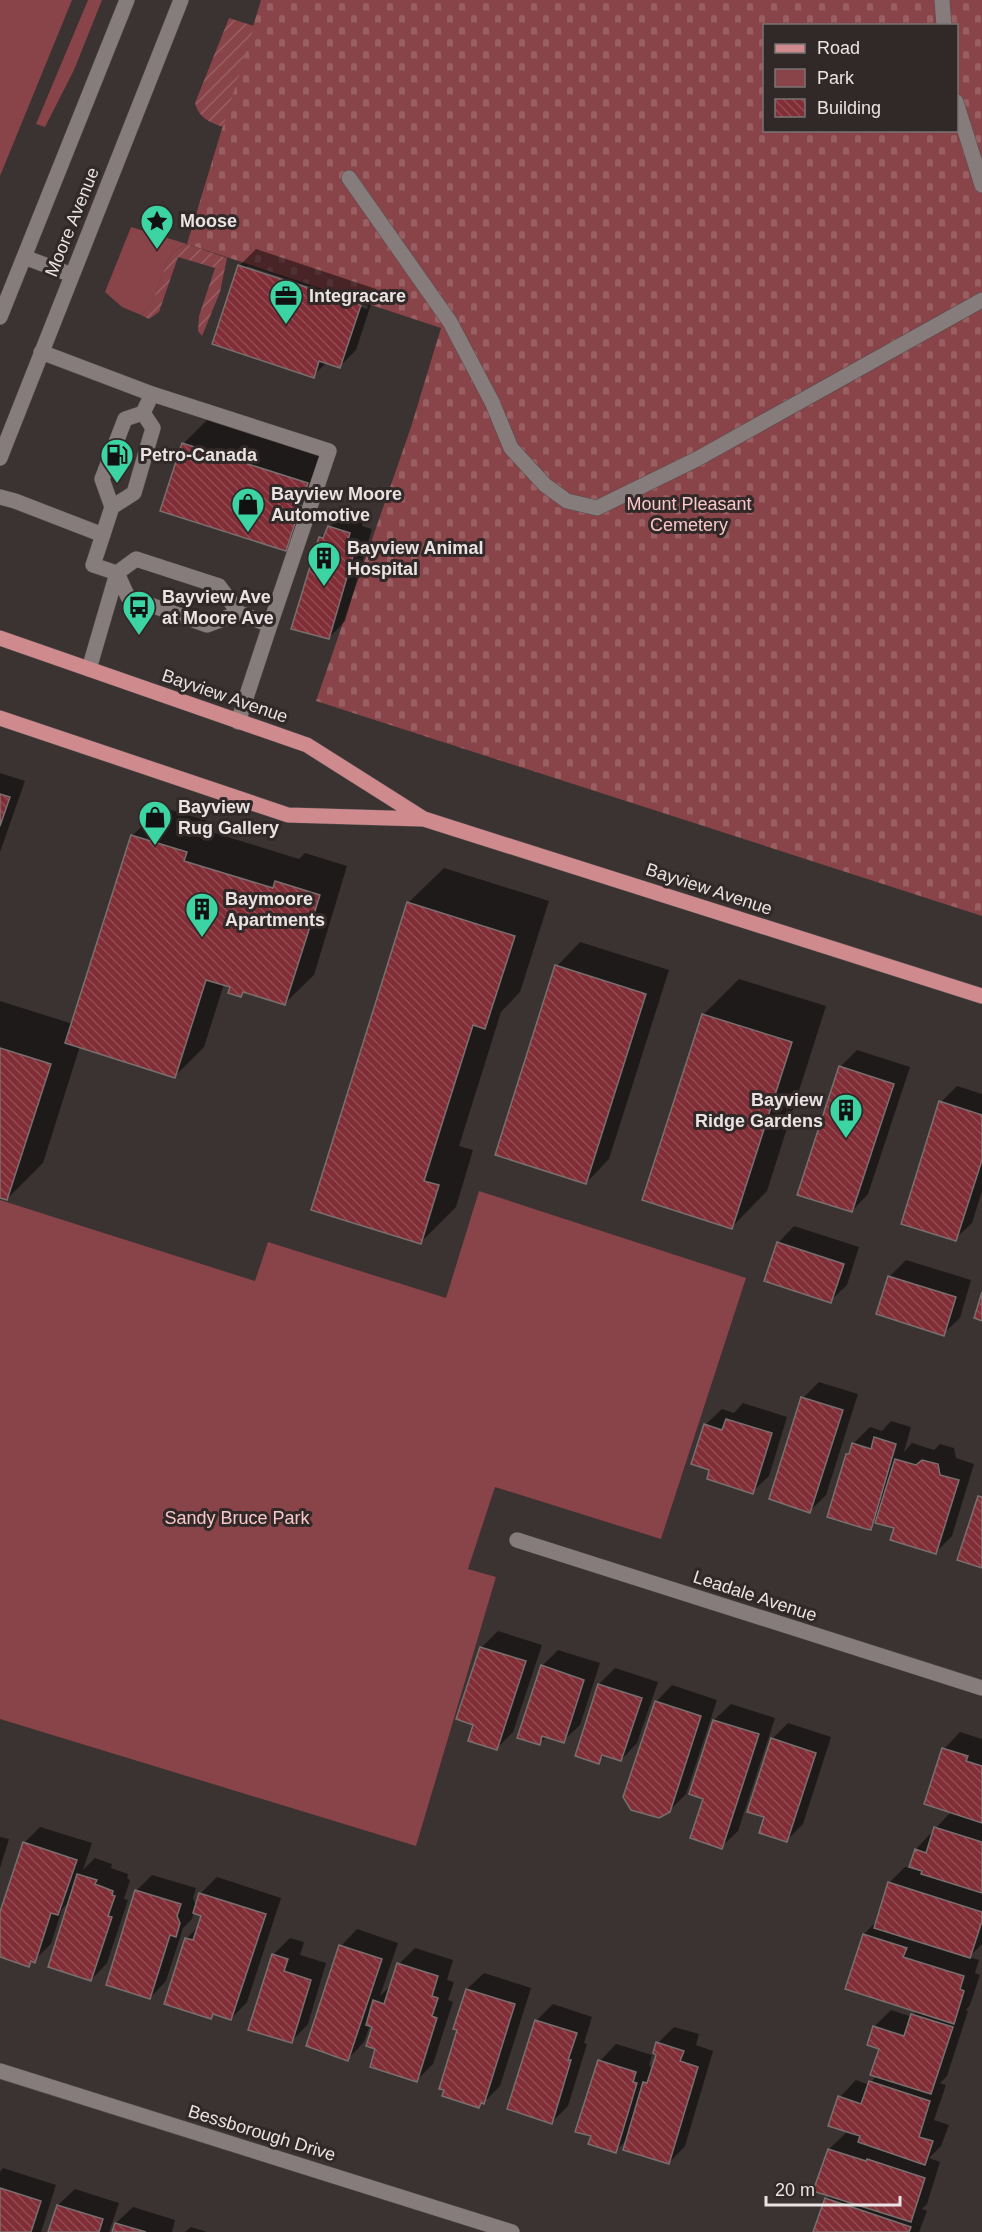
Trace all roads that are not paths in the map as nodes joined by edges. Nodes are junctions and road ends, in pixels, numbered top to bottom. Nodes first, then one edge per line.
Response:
1 (127, 0) edge
2 (181, 0) edge
3 (942, 0) edge
4 (944, 24) edge
5 (958, 105) edge
6 (349, 178) dead end
7 (982, 185) edge
8 (24, 257) junction
9 (72, 275) junction
10 (982, 300) edge
11 (0, 317) edge
12 (41, 352) junction
13 (152, 394) junction
14 (143, 413) junction
15 (0, 458) edge
16 (0, 497) edge
17 (112, 507) junction
18 (103, 534) junction
19 (117, 573) junction
20 (239, 613) junction
21 (270, 625) junction
22 (0, 638) edge
23 (89, 669) junction
24 (0, 718) edge
25 (238, 722) junction
26 (424, 819) junction
27 (982, 996) edge
28 (517, 1540) dead end
29 (982, 1688) edge
30 (0, 2071) edge
31 (512, 2232) edge

1 - 8 street, Moore Avenue
2 - 9 street, Moore Avenue
3 - 4 street
5 - 7 street
6 - 10 street
8 - 9 street
8 - 11 street, Moore Avenue
9 - 12 street, Moore Avenue
12 - 13 street
12 - 15 street, Moore Avenue
13 - 14 street
13 - 21 street
14 - 17 street
14 - 17 street
16 - 18 street
17 - 18 street
18 - 19 street
19 - 20 street
19 - 20 street
19 - 23 street
20 - 21 street
21 - 25 street
22 - 23 main road, Bayview Avenue
23 - 25 main road, Bayview Avenue
24 - 26 main road, Bayview Avenue
25 - 26 main road, Bayview Avenue
26 - 27 main road, Bayview Avenue
28 - 29 street, Leadale Avenue
30 - 31 street, Bessborough Drive

